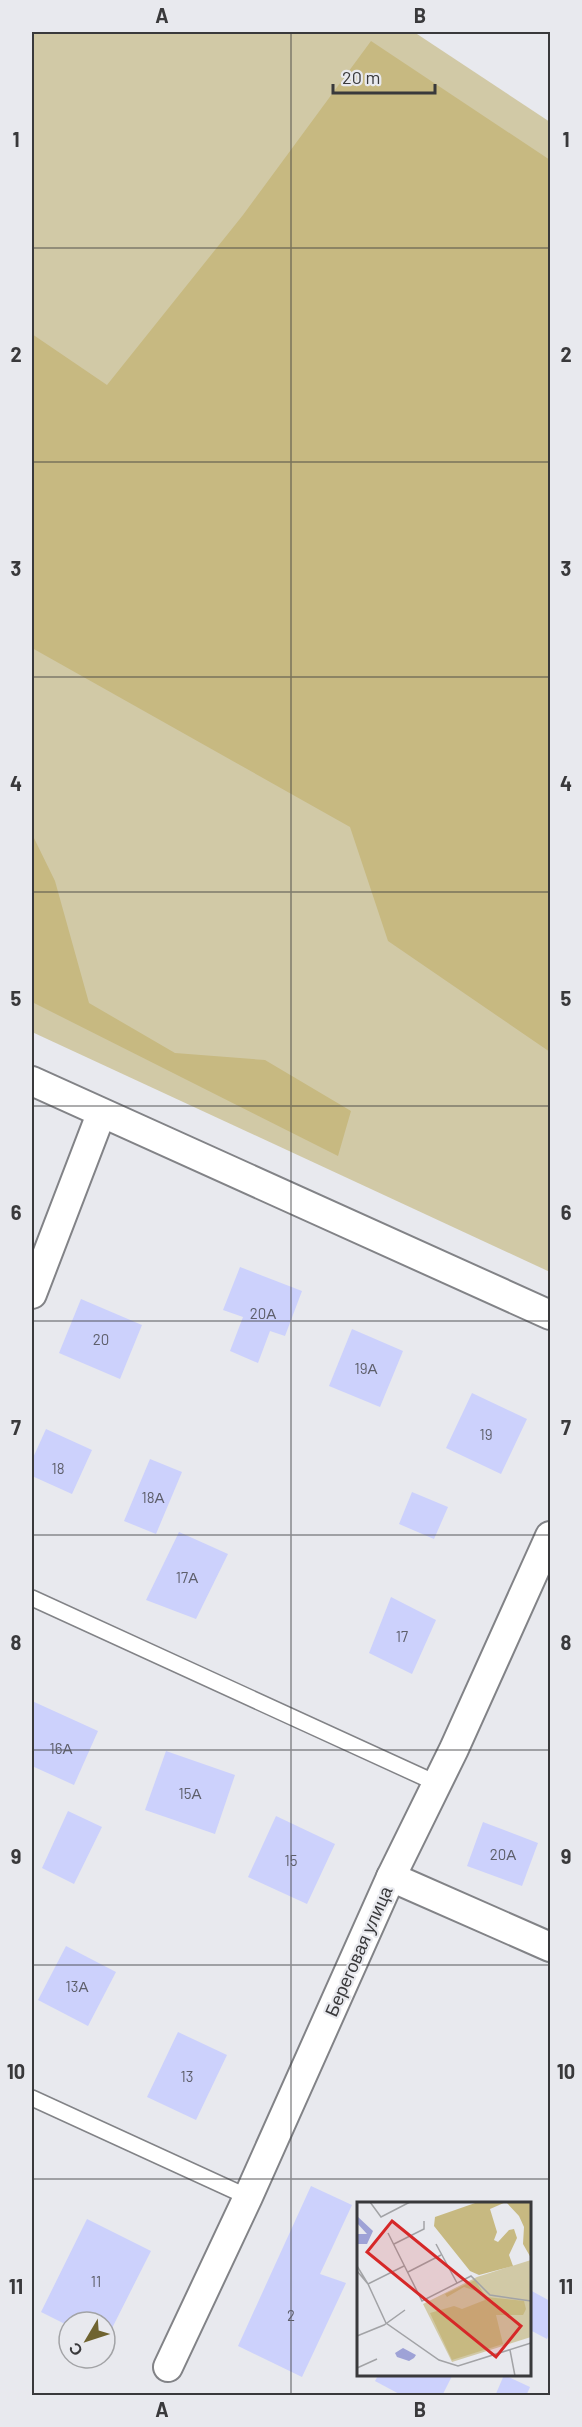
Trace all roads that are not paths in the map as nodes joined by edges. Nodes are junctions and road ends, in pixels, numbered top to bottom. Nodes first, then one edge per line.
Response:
1 (32, 1081) edge
2 (101, 1114) junction
3 (32, 1294) edge
4 (550, 1315) edge
5 (550, 1536) edge
6 (32, 1598) edge
7 (436, 1783) junction
8 (391, 1877) junction
9 (550, 1947) edge
10 (32, 2098) edge
11 (248, 2198) junction
12 (168, 2367) dead end

1 - 2 street
2 - 3 street
2 - 4 street
5 - 7 street, Береговая улица
6 - 7 lane
7 - 8 street, Береговая улица
8 - 9 street
8 - 11 street, Береговая улица
10 - 11 lane
11 - 12 street, Береговая улица

